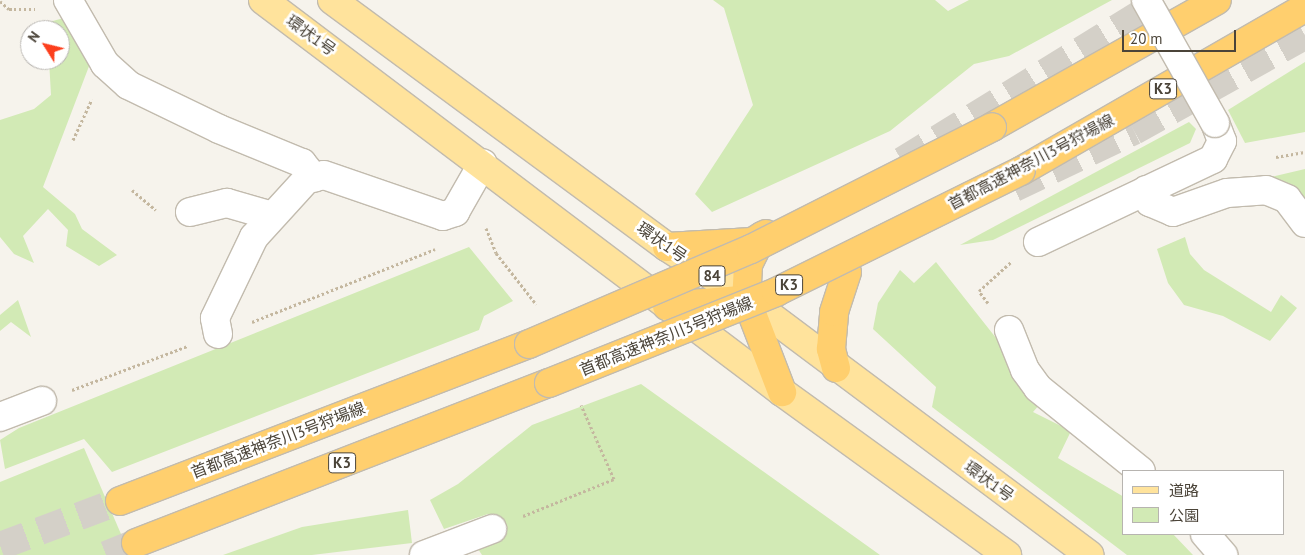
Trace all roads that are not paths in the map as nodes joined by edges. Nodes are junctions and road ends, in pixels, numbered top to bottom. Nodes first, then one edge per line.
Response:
1 (68, 0) edge
2 (263, 0) edge
3 (332, 0) edge
4 (1146, 0) edge
5 (1217, 0) edge
6 (1305, 8) edge
7 (902, 161) tunnel mouth
8 (483, 163) junction
9 (314, 178) junction
10 (1146, 190) junction
11 (190, 212) dead end
12 (272, 216) junction
13 (1305, 223) edge
14 (932, 227) dead end
15 (762, 236) junction
16 (1038, 242) dead end
17 (667, 247) junction
18 (847, 272) junction
19 (746, 298) junction
20 (667, 306) junction
21 (1009, 330) dead end
22 (218, 334) road end
23 (836, 368) junction
24 (782, 392) junction
25 (42, 401) road end
26 (0, 418) edge
27 (1140, 470) edge
28 (120, 501) tunnel mouth
29 (492, 529) dead end
30 (1206, 535) edge
31 (136, 543) tunnel mouth
32 (424, 555) edge
33 (1007, 555) edge
34 (1089, 555) edge
35 (1223, 555) edge

1 - 9 street
2 - 8 main road, 環状1号
3 - 17 main road, 環状1号 / 84
4 - 10 street, bridge
5 - 28 highway, 首都高速神奈川3号狩場線, bridge
6 - 31 highway, 首都高速神奈川3号狩場線 / K3, bridge
7 - 15 highway
8 - 9 street
8 - 20 main road, 環状1号
9 - 12 street
10 - 13 street
10 - 16 street
11 - 12 street
12 - 22 street
14 - 18 highway
15 - 17 highway
15 - 19 highway
17 - 19 main road, 環状1号 / 84
18 - 19 highway
18 - 23 highway
19 - 20 highway
19 - 23 main road, 環状1号 / 84
19 - 24 highway
20 - 24 main road, 環状1号
21 - 27 street
23 - 34 main road, 環状1号 / 84
24 - 33 main road, 環状1号
25 - 26 street
29 - 32 street
30 - 35 street

